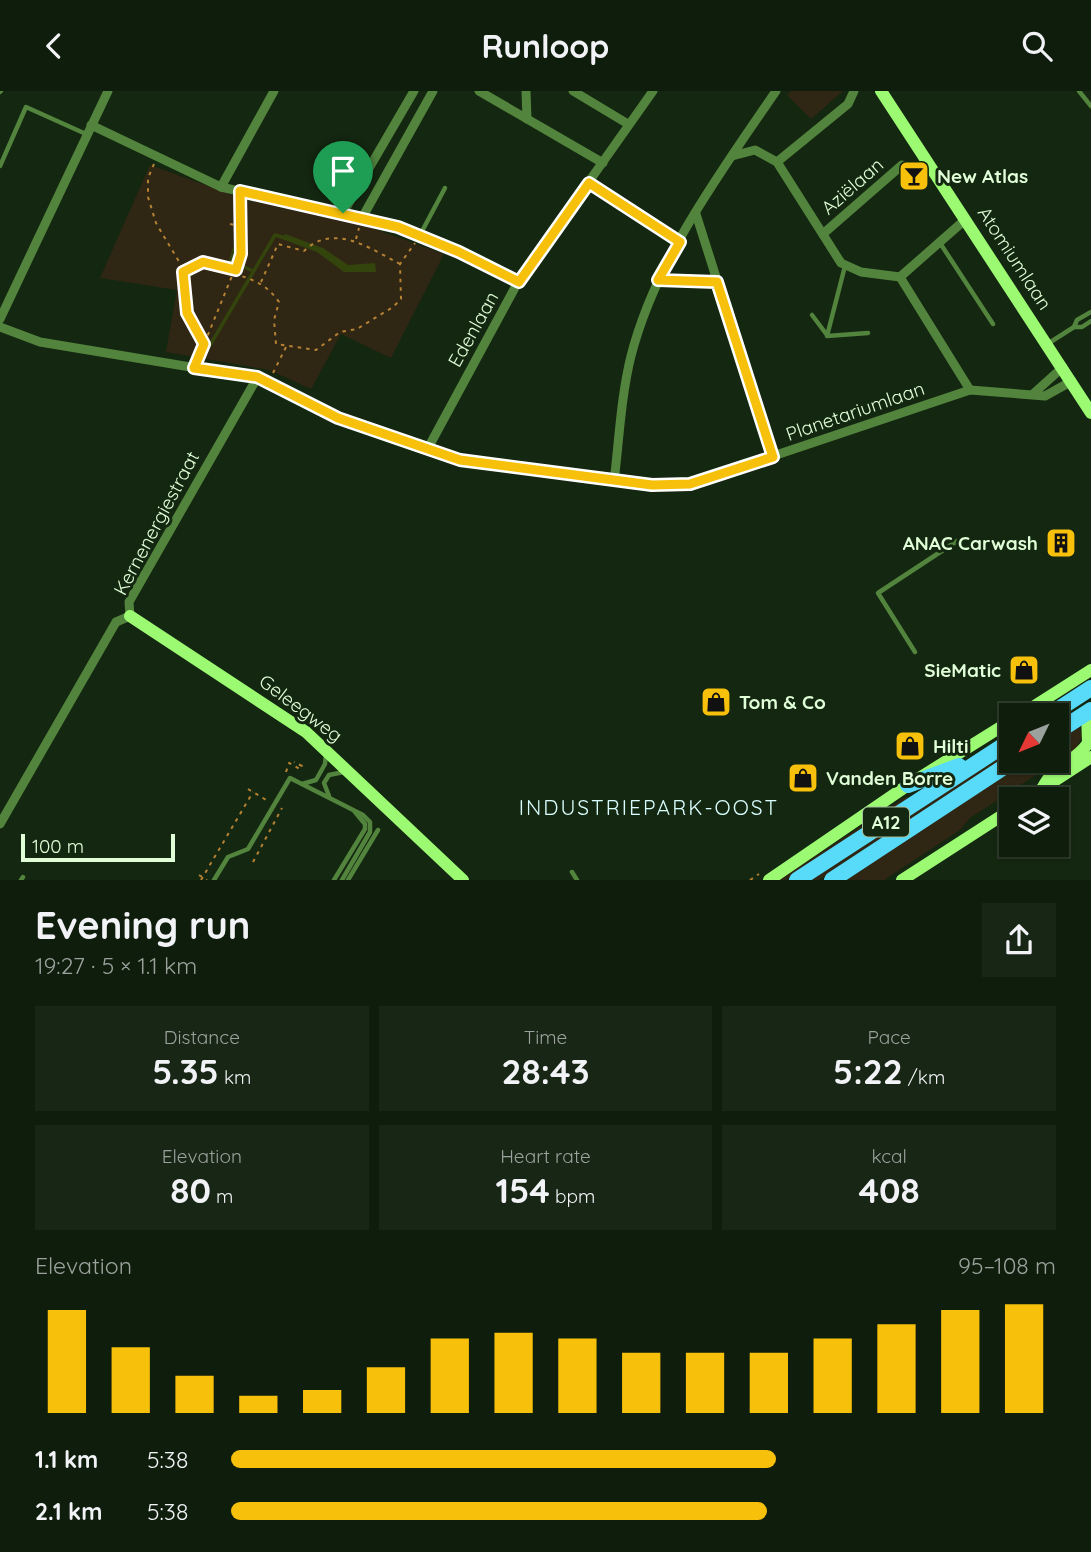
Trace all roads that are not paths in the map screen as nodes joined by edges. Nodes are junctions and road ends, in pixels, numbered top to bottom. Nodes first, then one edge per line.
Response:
1 (108, 91) edge
2 (274, 91) edge
3 (414, 91) edge
4 (433, 91) edge
5 (479, 91) edge
6 (526, 91) edge
7 (573, 91) edge
8 (653, 91) edge
9 (776, 91) edge
10 (854, 91) edge
11 (881, 91) edge
12 (1079, 91) edge
13 (1091, 106) edge
14 (527, 119) junction
15 (628, 124) junction
16 (89, 130) junction
17 (732, 156) junction
18 (777, 162) junction
19 (603, 163) junction
20 (902, 165) dead end
21 (0, 166) edge
22 (221, 187) junction
23 (445, 188) dead end
24 (343, 213) junction
25 (696, 214) junction
26 (362, 218) junction
27 (967, 219) junction
28 (824, 233) junction
29 (419, 236) junction
30 (939, 243) junction
31 (845, 265) junction
32 (900, 277) junction
33 (658, 280) junction
34 (519, 282) junction
35 (717, 282) junction
36 (1091, 312) edge
37 (812, 315) dead end
38 (0, 319) edge
39 (1091, 321) edge
40 (993, 324) dead end
41 (0, 327) edge
42 (1074, 327) junction
43 (868, 333) dead end
44 (827, 336) junction
45 (1048, 344) junction
46 (1063, 367) junction
47 (257, 377) junction
48 (1072, 381) junction
49 (970, 390) junction
50 (1033, 394) junction
51 (1091, 413) edge
52 (427, 450) junction
53 (773, 457) junction
54 (614, 482) junction
55 (957, 541) dead end
56 (130, 616) junction
57 (915, 652) dead end
58 (1091, 670) edge
59 (1091, 688) edge
60 (1039, 703) edge
61 (1068, 703) edge
62 (1069, 703) edge
63 (1090, 712) edge
64 (1069, 725) edge
65 (999, 728) edge
66 (999, 748) edge
67 (326, 750) junction
68 (1091, 757) edge
69 (975, 764) junction
70 (999, 770) edge
71 (350, 773) junction
72 (302, 784) junction
73 (908, 785) junction
74 (1043, 787) edge
75 (1045, 787) edge
76 (332, 800) junction
77 (4, 808) edge
78 (353, 811) junction
79 (999, 817) edge
80 (0, 824) edge
81 (378, 830) dead end
82 (572, 872) dead end
83 (214, 880) edge
84 (334, 880) edge
85 (342, 880) edge
86 (348, 880) edge
87 (463, 880) edge
88 (577, 880) edge
89 (769, 880) edge
90 (797, 880) edge
91 (832, 880) edge
92 (902, 880) edge

1 - 16 street
2 - 22 street
3 - 24 street
4 - 26 street
5 - 14 street
6 - 14 street
7 - 15 street
8 - 15 street, Edenlaan
9 - 17 street
10 - 18 street
11 - 27 street, Atomiumlaan
12 - 13 lane
14 - 19 street
15 - 19 street, Edenlaan
16 - 21 lane
16 - 22 street
16 - 38 street
17 - 18 street
17 - 25 street
18 - 28 street
19 - 34 street, Edenlaan
20 - 28 street, Aziëlaan
22 - 24 street
23 - 29 lane
24 - 26 street
25 - 33 street
25 - 35 street
26 - 29 street
27 - 30 street
27 - 45 street, Atomiumlaan
28 - 31 street
29 - 34 street
30 - 32 street
30 - 40 lane
31 - 32 street
31 - 44 lane
32 - 49 street
33 - 35 street
33 - 54 street
34 - 52 street, Edenlaan
35 - 53 street
36 - 42 lane
37 - 44 lane
39 - 42 lane
41 - 47 street, Planetariumlaan
42 - 45 lane
43 - 44 lane
45 - 46 street, Atomiumlaan
46 - 48 street, Atomiumlaan
46 - 50 street
47 - 52 street, Planetariumlaan
47 - 56 street, Kernenergiestraat
48 - 50 street, Planetariumlaan
48 - 51 street, Atomiumlaan
49 - 50 street, Planetariumlaan
49 - 53 street, Planetariumlaan
52 - 54 street, Planetariumlaan
53 - 54 street, Planetariumlaan
55 - 57 lane
56 - 67 street, Geleegweg
56 - 77 street, Kernenergiestraat
58 - 60 street
59 - 61 highway
62 - 63 street
63 - 64 highway
63 - 74 street
65 - 73 street
66 - 69 highway, A12
67 - 71 street, Geleegweg
67 - 72 lane
68 - 75 street
69 - 73 highway
69 - 90 highway, A12
70 - 91 highway, A12
71 - 76 lane
71 - 87 street, Geleegweg
72 - 76 lane
72 - 83 lane
73 - 89 street
76 - 78 lane
77 - 80 street, Kernenergiestraat
78 - 84 lane
78 - 85 lane
79 - 92 street
81 - 86 lane
82 - 88 lane

